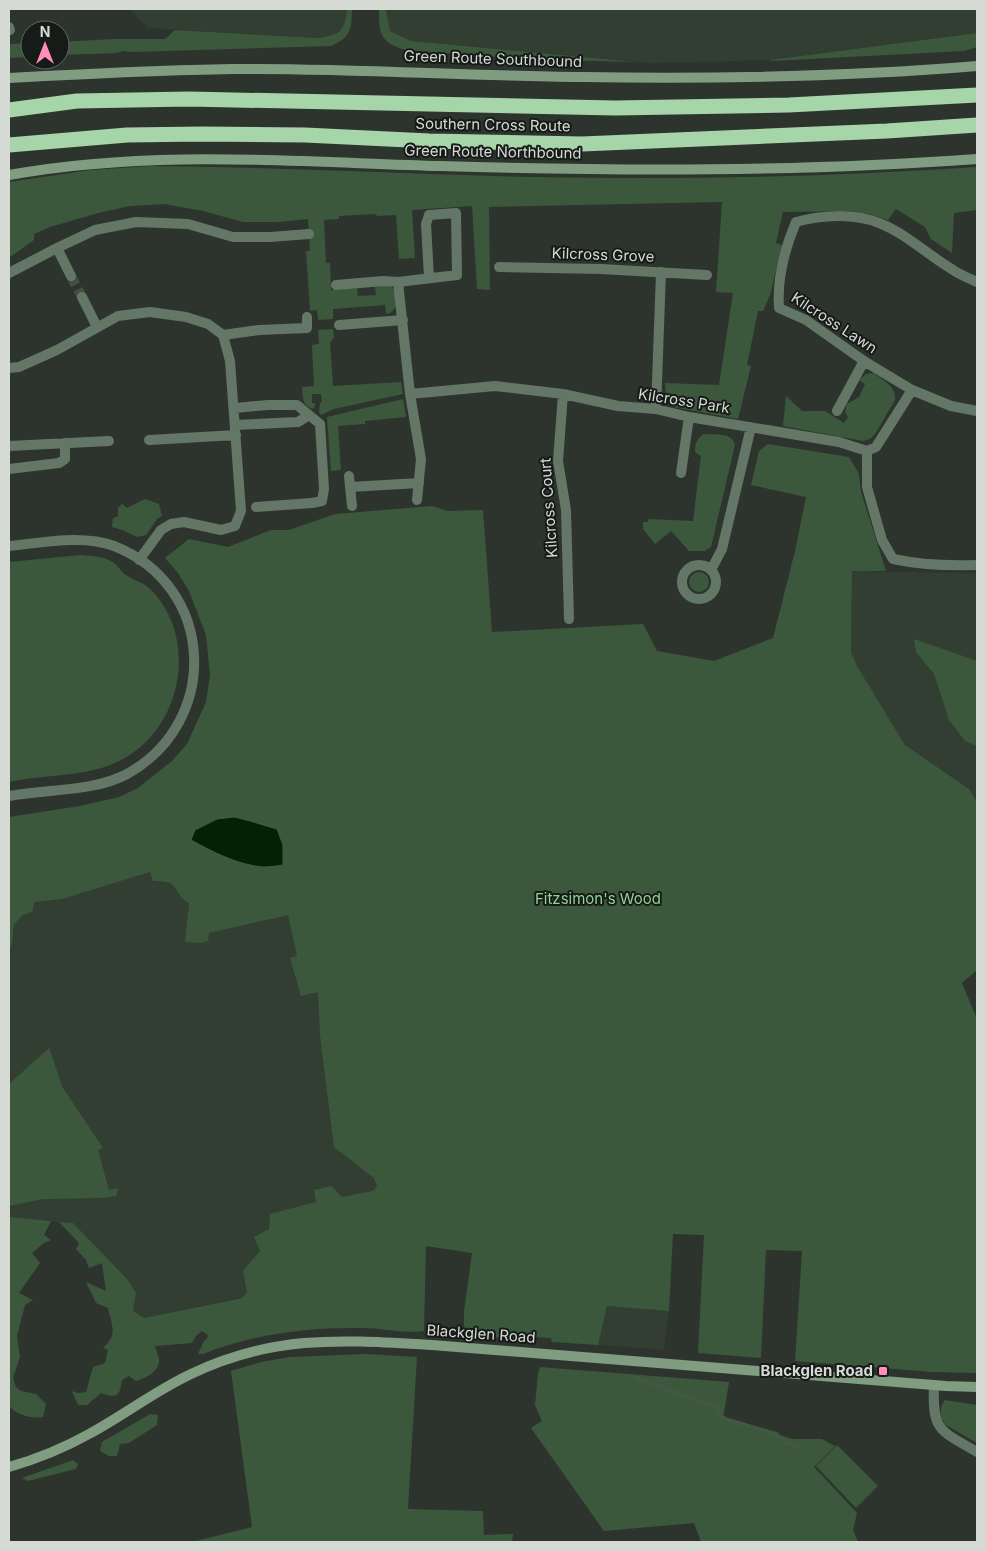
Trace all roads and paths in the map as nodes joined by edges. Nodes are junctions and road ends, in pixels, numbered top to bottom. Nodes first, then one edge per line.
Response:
1 (977, 66) edge
2 (9, 78) edge
3 (977, 95) edge
4 (9, 110) edge
5 (977, 125) edge
6 (9, 145) edge
7 (977, 159) edge
8 (9, 175) edge
9 (308, 234) dead end
10 (57, 248) junction
11 (499, 267) dead end
12 (661, 272) junction
13 (9, 273) edge
14 (707, 275) dead end
15 (71, 276) tunnel mouth
16 (429, 277) junction
17 (398, 282) junction
18 (977, 282) edge
19 (336, 285) dead end
20 (82, 297) tunnel mouth
21 (307, 317) dead end
22 (403, 320) junction
23 (339, 325) dead end
24 (97, 327) junction
25 (223, 335) junction
26 (864, 361) junction
27 (9, 368) edge
28 (912, 390) junction
29 (410, 394) junction
30 (564, 394) junction
31 (235, 408) junction
32 (656, 409) junction
33 (837, 410) dead end
34 (977, 411) edge
35 (309, 415) junction
36 (689, 417) junction
37 (751, 427) junction
38 (236, 430) junction
39 (149, 440) dead end
40 (109, 441) dead end
41 (65, 443) junction
42 (9, 446) edge
43 (867, 451) junction
44 (9, 469) edge
45 (681, 473) dead end
46 (349, 476) dead end
47 (419, 483) junction
48 (350, 487) junction
49 (417, 500) dead end
50 (352, 506) dead end
51 (256, 507) dead end
52 (9, 546) edge
53 (139, 560) junction
54 (977, 565) edge
55 (711, 570) dead end
56 (569, 619) dead end
57 (9, 796) edge
58 (934, 1385) junction
59 (977, 1387) edge
60 (977, 1452) edge
61 (9, 1467) edge

1 - 2 main road, Green Route Southbound
3 - 4 highway, Southern Cross Route
5 - 6 highway, Southern Cross Route
7 - 8 main road, Green Route Northbound
9 - 10 street
10 - 13 street
10 - 15 street
11 - 12 street, Kilcross Grove
12 - 14 street, Kilcross Grove
12 - 32 street
16 - 16 street
16 - 17 street
17 - 19 street
17 - 22 street
18 - 26 street, Kilcross Lawn
20 - 24 street
21 - 25 street
22 - 23 street
22 - 29 street
24 - 25 street
24 - 27 street
25 - 31 street
26 - 28 street, Kilcross Lawn
26 - 33 street
28 - 34 street, Kilcross Lawn
28 - 43 street
29 - 30 street, Kilcross Park
29 - 47 street
30 - 32 street, Kilcross Park
30 - 56 street, Kilcross Court
31 - 35 street
31 - 38 street
32 - 36 street, Kilcross Park
35 - 38 street
35 - 51 street
36 - 37 street, Kilcross Park
36 - 45 street
37 - 43 street, Kilcross Park
37 - 55 street
38 - 39 street
38 - 53 street
40 - 41 street
41 - 42 street
41 - 44 street
43 - 54 street
46 - 48 street
47 - 48 street
47 - 49 street
48 - 50 street
52 - 53 street
53 - 57 street
58 - 59 main road, Blackglen Road
58 - 60 street
58 - 61 main road, Blackglen Road

